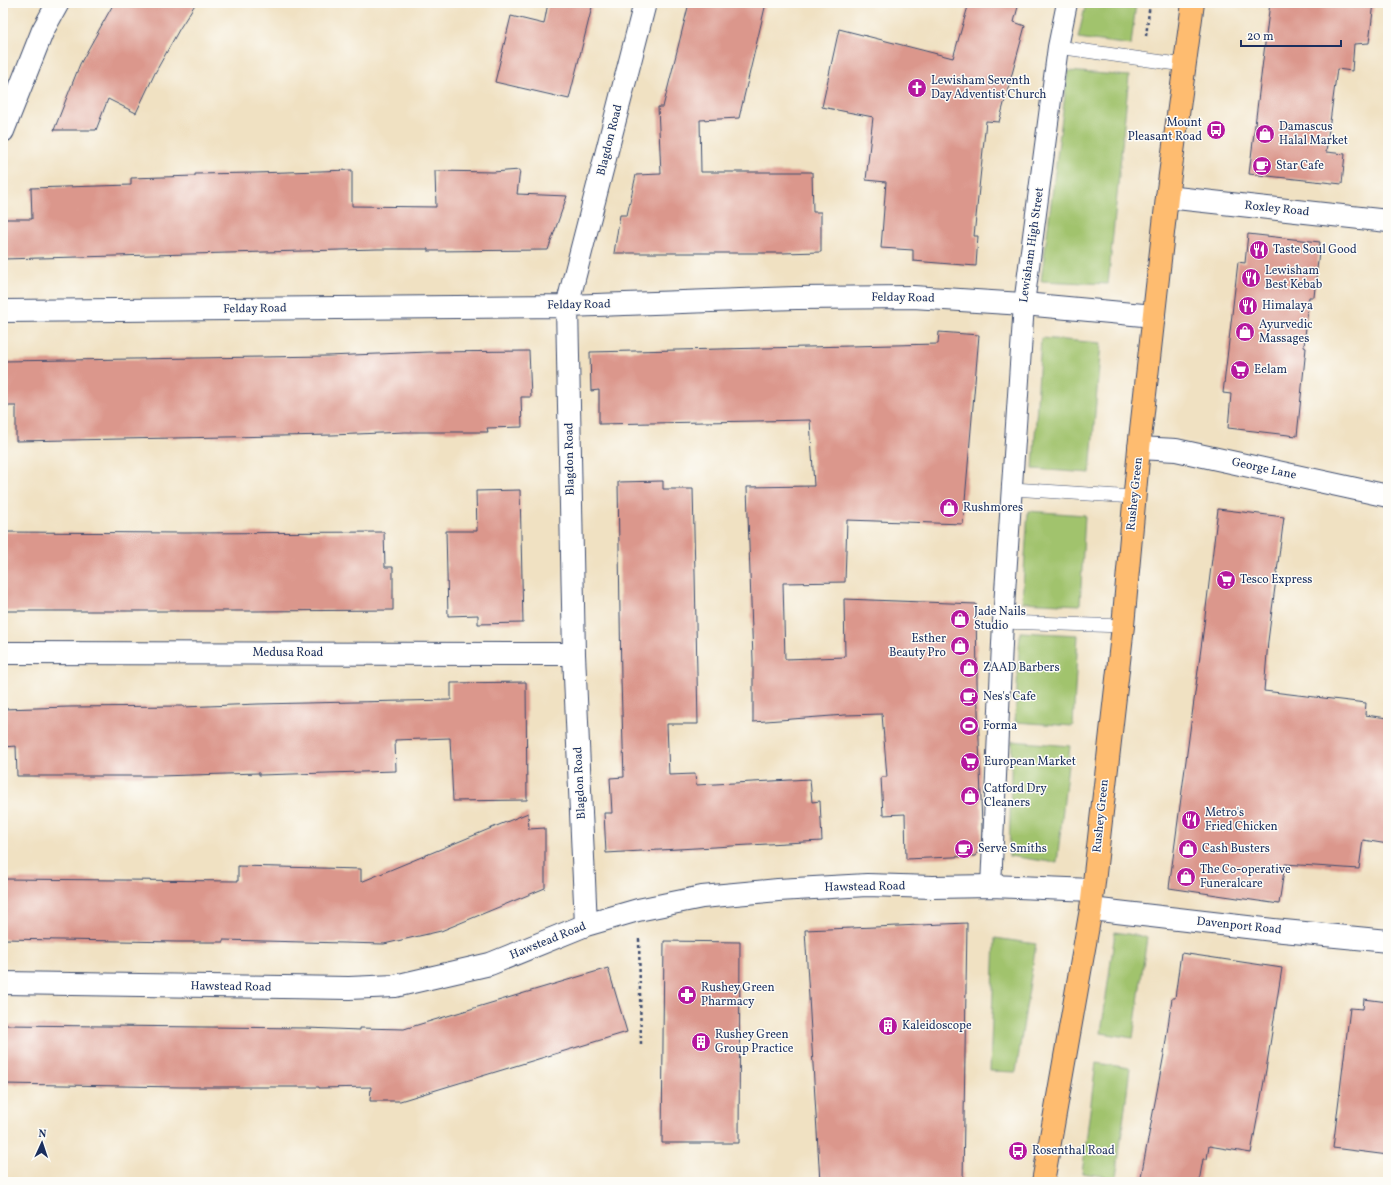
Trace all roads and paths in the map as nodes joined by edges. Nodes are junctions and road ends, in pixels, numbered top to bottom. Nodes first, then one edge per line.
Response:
1 (58, 3) edge
2 (645, 3) edge
3 (1068, 3) edge
4 (1150, 3) edge
5 (1193, 3) edge
6 (1146, 40) dead end
7 (1058, 47) junction
8 (1184, 65) junction
9 (3, 131) edge
10 (1167, 197) junction
11 (1388, 221) edge
12 (1024, 304) junction
13 (567, 306) junction
14 (3, 311) edge
15 (1154, 316) junction
16 (1139, 448) junction
17 (1013, 490) junction
18 (1388, 496) edge
19 (1134, 497) junction
20 (1003, 622) junction
21 (1123, 626) junction
22 (3, 653) edge
23 (574, 654) junction
24 (991, 886) junction
25 (1092, 899) junction
26 (638, 910) junction
27 (586, 925) junction
28 (1388, 941) edge
29 (3, 983) edge
30 (641, 1044) dead end
31 (1043, 1182) edge

1 - 9 street
2 - 13 street, Blagdon Road
3 - 7 street, Lewisham High Street
4 - 6 path
5 - 8 highway
7 - 8 lane
7 - 12 street, Lewisham High Street
8 - 10 highway
10 - 11 street, Roxley Road
10 - 15 highway
12 - 13 street, Felday Road
12 - 15 street, Felday Road
12 - 17 street, Lewisham High Street
13 - 14 street, Felday Road
13 - 23 street, Blagdon Road
15 - 16 highway
16 - 18 street, George Lane
16 - 19 highway, Rushey Green
17 - 19 lane
17 - 20 street
19 - 21 highway, Rushey Green
20 - 21 lane
20 - 24 street
21 - 25 highway, Rushey Green
22 - 23 street, Medusa Road
23 - 27 street, Blagdon Road
24 - 25 street, Hawstead Road
24 - 26 street, Hawstead Road
25 - 28 street, Davenport Road
25 - 31 highway, Rushey Green
26 - 27 street, Hawstead Road
26 - 30 path
27 - 29 street, Hawstead Road

